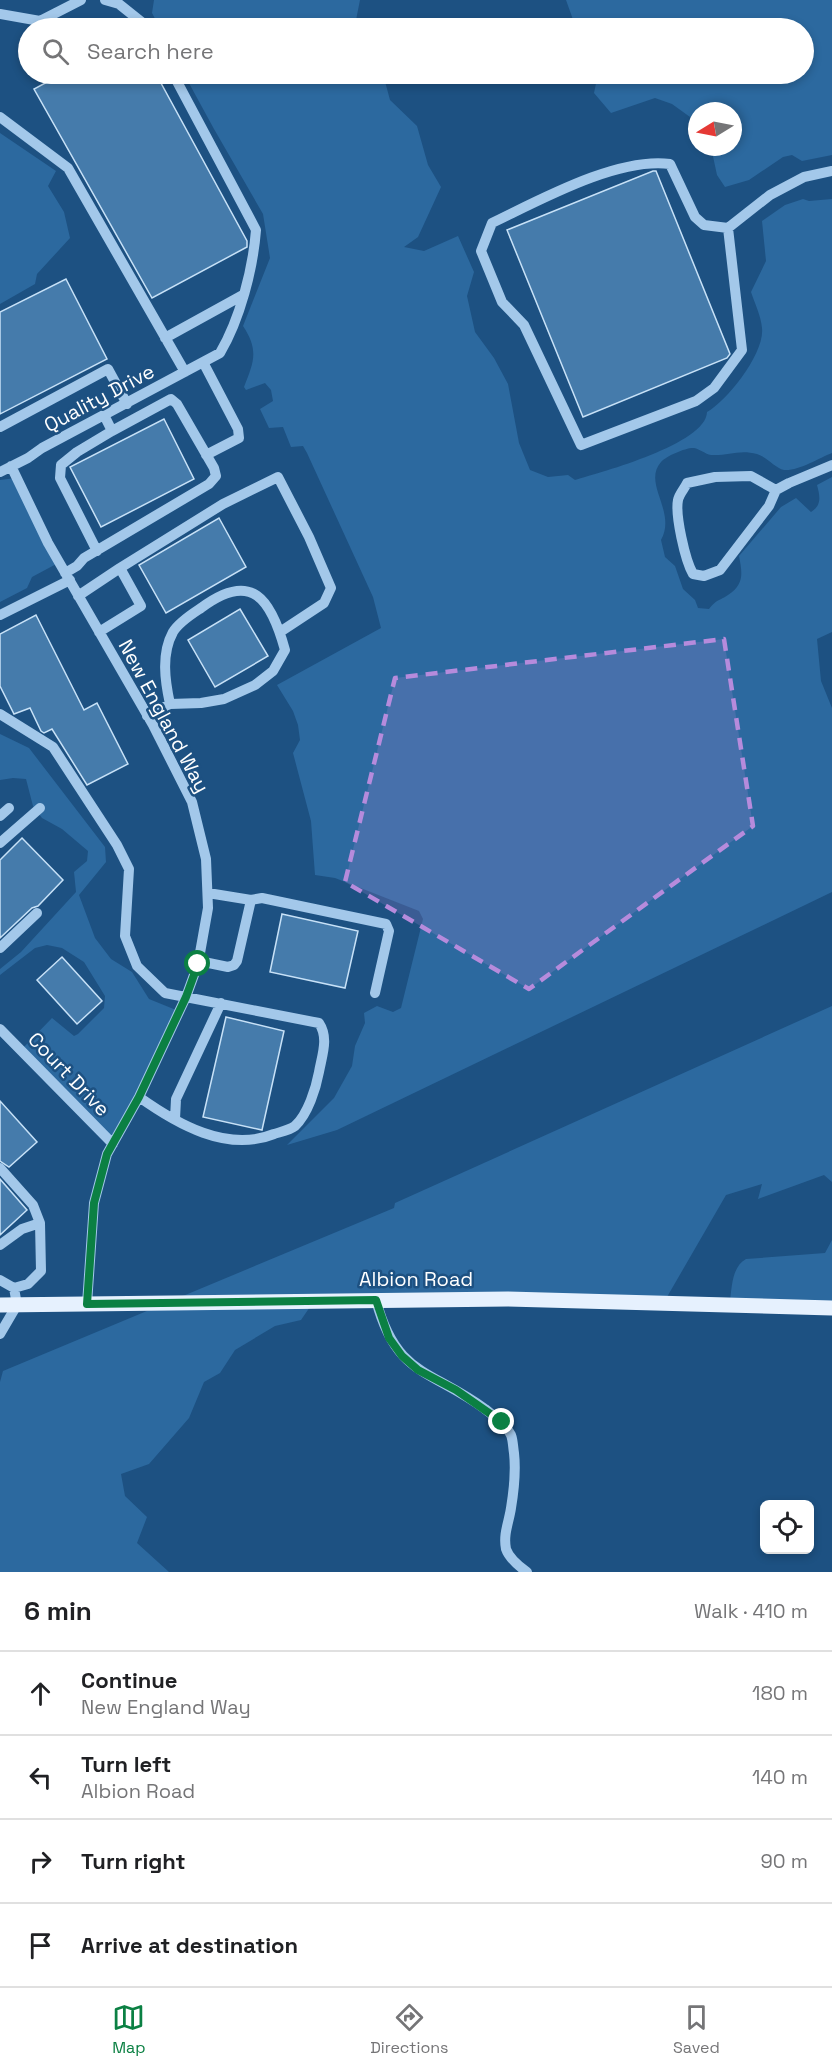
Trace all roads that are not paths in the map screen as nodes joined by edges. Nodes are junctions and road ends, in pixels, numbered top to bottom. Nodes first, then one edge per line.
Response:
1 (81, 0) edge
2 (105, 0) edge
3 (0, 14) edge
4 (22, 18) edge
5 (45, 18) edge
6 (136, 18) edge
7 (178, 84) edge
8 (0, 117) edge
9 (832, 171) edge
10 (728, 228) junction
11 (243, 295) junction
12 (165, 338) junction
13 (203, 362) junction
14 (185, 372) junction
15 (127, 404) junction
16 (104, 415) junction
17 (0, 427) edge
18 (112, 431) junction
19 (206, 455) junction
20 (832, 465) edge
21 (6, 466) edge
22 (0, 472) edge
23 (776, 490) junction
24 (97, 550) junction
25 (120, 568) junction
26 (68, 577) junction
27 (78, 596) junction
28 (0, 615) edge
29 (99, 632) junction
30 (280, 632) junction
31 (170, 704) junction
32 (0, 714) edge
33 (147, 716) junction
34 (40, 808) dead end
35 (0, 843) edge
36 (208, 893) junction
37 (251, 900) junction
38 (37, 913) dead end
39 (0, 948) edge
40 (199, 961) junction
41 (375, 993) dead end
42 (186, 997) junction
43 (221, 1003) junction
44 (0, 1029) edge
45 (139, 1097) junction
46 (175, 1119) junction
47 (113, 1144) junction
48 (0, 1168) edge
49 (40, 1223) junction
50 (0, 1245) edge
51 (0, 1280) edge
52 (14, 1288) junction
53 (376, 1300) junction
54 (87, 1304) junction
55 (0, 1305) edge
56 (17, 1305) junction
57 (832, 1308) edge
58 (0, 1334) edge
59 (527, 1572) edge

1 - 5 street
2 - 6 street
3 - 4 street
7 - 11 street
8 - 12 street
9 - 10 street
10 - 10 street
11 - 12 street
11 - 13 street, Quality Drive
12 - 14 street
13 - 14 street, Quality Drive
13 - 19 street
14 - 15 street, Quality Drive
15 - 16 street, Quality Drive
15 - 17 street
16 - 18 street
16 - 21 street, Quality Drive
18 - 19 street
18 - 24 street
19 - 24 street
20 - 23 street
21 - 22 street, Quality Drive
21 - 26 street, New England Way
23 - 23 street
24 - 26 street
25 - 27 street
25 - 29 street
25 - 30 street
26 - 27 street, New England Way
26 - 28 street
27 - 29 street, New England Way
29 - 33 street, New England Way
30 - 31 street
30 - 31 street
31 - 33 street
32 - 42 street
33 - 36 street, New England Way
34 - 35 street
36 - 37 street
36 - 40 street, New England Way
37 - 40 street
37 - 41 street
38 - 39 street
40 - 42 street, New England Way
42 - 43 street
42 - 45 street, New England Way
43 - 46 street
43 - 46 street
44 - 47 street, Court Drive
45 - 46 street
45 - 47 street, New England Way
47 - 54 street, New England Way
48 - 49 street
49 - 50 street
49 - 52 street
51 - 52 street
52 - 56 street
53 - 54 main road, Albion Road
53 - 57 main road, Albion Road
53 - 59 street
54 - 56 main road, Albion Road
55 - 56 main road, Albion Road
56 - 58 street

